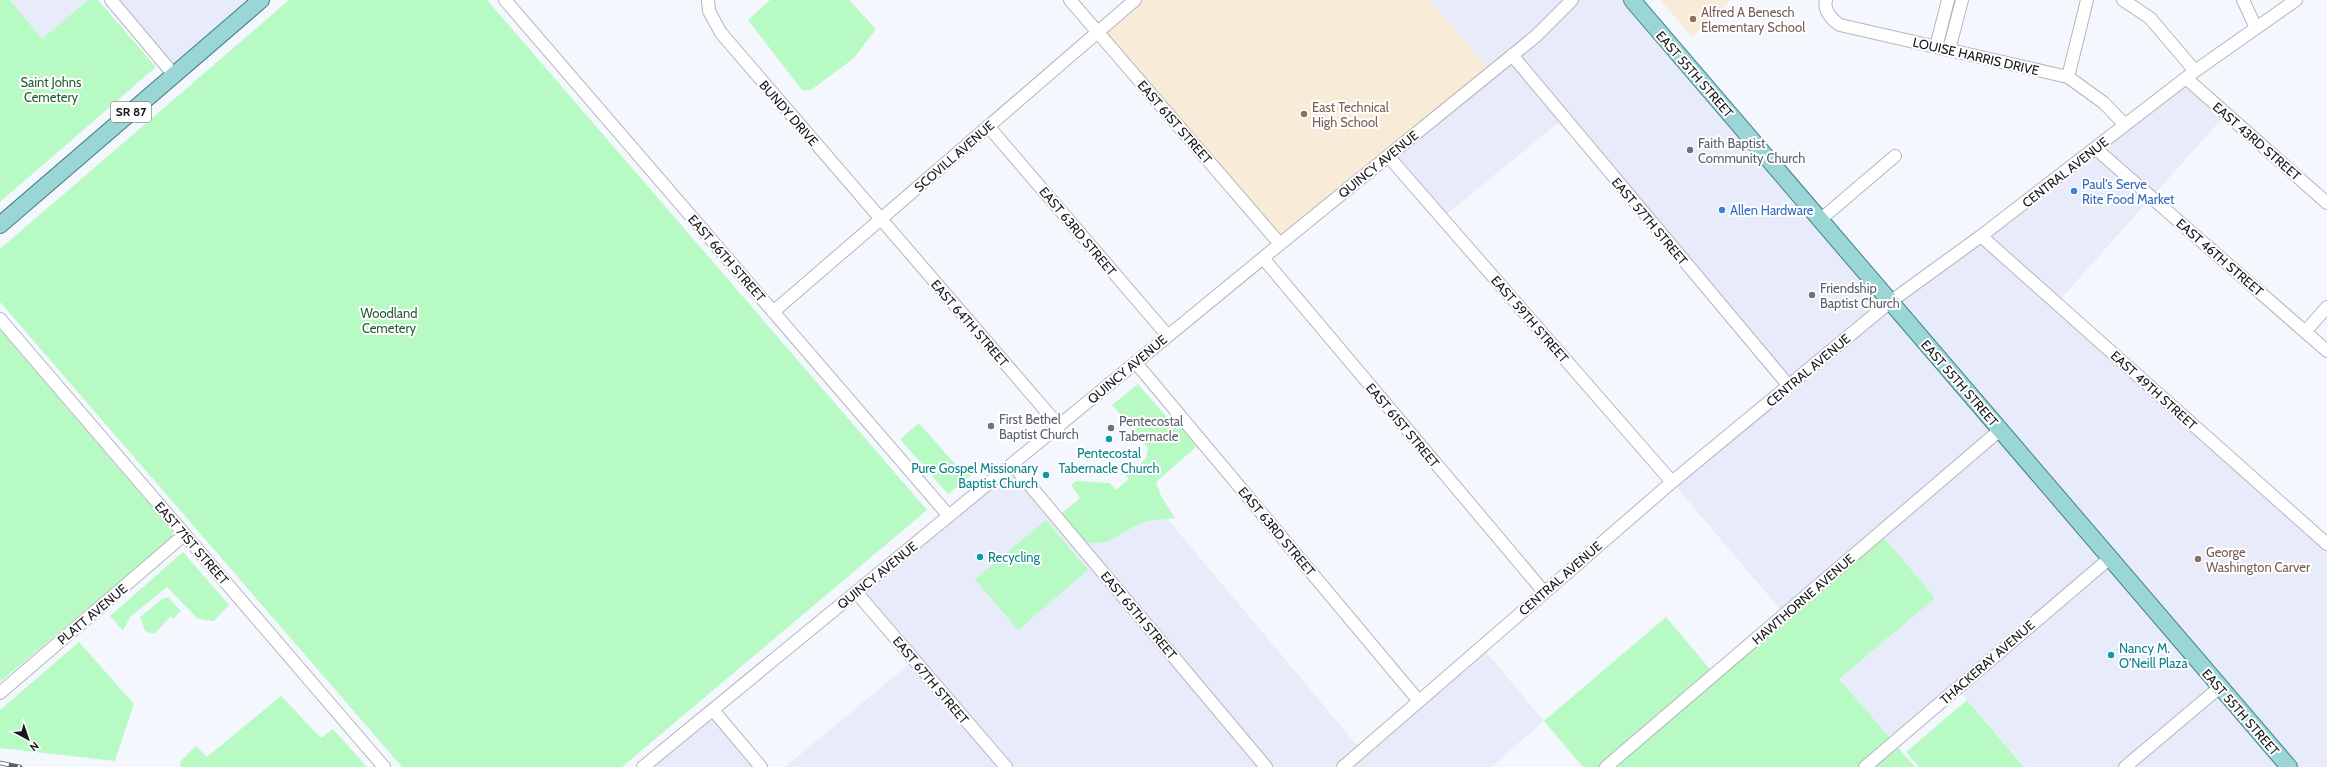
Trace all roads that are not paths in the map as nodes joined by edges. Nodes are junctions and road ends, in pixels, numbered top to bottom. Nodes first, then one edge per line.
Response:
1 (111, 0) edge
2 (262, 0) edge
3 (505, 0) edge
4 (708, 0) edge
5 (1070, 0) edge
6 (1135, 0) edge
7 (1572, 0) edge
8 (1632, 0) edge
9 (1826, 0) edge
10 (1948, 0) edge
11 (1962, 0) edge
12 (2088, 0) edge
13 (2122, 0) edge
14 (2243, 0) edge
15 (2296, 0) edge
16 (2256, 28) junction
17 (1097, 32) junction
18 (1936, 47) junction
19 (1949, 50) junction
20 (1512, 55) junction
21 (174, 75) junction
22 (2191, 75) junction
23 (2068, 77) junction
24 (2125, 125) junction
25 (988, 126) junction
26 (2095, 148) junction
27 (1388, 156) junction
28 (1895, 156) dead end
29 (2327, 203) edge
30 (880, 220) junction
31 (1820, 220) junction
32 (0, 225) edge
33 (1981, 236) junction
34 (1280, 244) junction
35 (1263, 258) junction
36 (1890, 302) junction
37 (2327, 306) edge
38 (773, 312) junction
39 (0, 319) edge
40 (2305, 332) junction
41 (1168, 336) junction
42 (2327, 351) edge
43 (1136, 363) junction
44 (1789, 386) junction
45 (1059, 426) junction
46 (2000, 430) junction
47 (1012, 464) junction
48 (1672, 482) junction
49 (949, 516) junction
50 (184, 535) junction
51 (2327, 544) edge
52 (2110, 558) junction
53 (856, 592) junction
54 (1544, 592) junction
55 (2220, 686) junction
56 (0, 693) edge
57 (1418, 700) junction
58 (713, 710) junction
59 (384, 767) edge
60 (643, 767) edge
61 (761, 767) edge
62 (1006, 767) edge
63 (1266, 767) edge
64 (1343, 767) edge
65 (1606, 767) edge
66 (1865, 767) edge
67 (2125, 767) edge
68 (2289, 767) edge

1 - 21 street
2 - 21 main road, SR 87
3 - 38 street, EAST 66TH STREET
4 - 30 street, BUNDY DRIVE
5 - 17 street, EAST 61ST STREET
6 - 17 street, SCOVILL AVENUE
7 - 20 street, QUINCY AVENUE
8 - 31 main road, EAST 55TH STREET
9 - 18 street, LOUISE HARRIS DRIVE
10 - 18 street
11 - 19 street
12 - 23 street
13 - 22 street, EAST 43RD STREET
14 - 16 street
15 - 16 street, CENTRAL AVENUE
16 - 22 street, CENTRAL AVENUE
17 - 25 street, SCOVILL AVENUE
17 - 34 street, EAST 61ST STREET
18 - 19 street, LOUISE HARRIS DRIVE
19 - 23 street, LOUISE HARRIS DRIVE
20 - 27 street, QUINCY AVENUE
20 - 44 street, EAST 57TH STREET
21 - 32 main road, SR 87
22 - 24 street, CENTRAL AVENUE
22 - 29 street, EAST 43RD STREET
23 - 24 street, LOUISE HARRIS DRIVE
24 - 26 street, CENTRAL AVENUE
25 - 30 street, SCOVILL AVENUE
25 - 41 street, EAST 63RD STREET
26 - 33 street, CENTRAL AVENUE
26 - 40 street, EAST 46TH STREET
27 - 34 street, QUINCY AVENUE
27 - 48 street, EAST 59TH STREET
28 - 31 street
30 - 38 street, SCOVILL AVENUE
30 - 45 street, EAST 64TH STREET
31 - 36 main road, EAST 55TH STREET
33 - 36 street, CENTRAL AVENUE
33 - 51 street, EAST 49TH STREET
34 - 35 street, QUINCY AVENUE
35 - 41 street, QUINCY AVENUE
35 - 54 street, EAST 61ST STREET
36 - 44 street, CENTRAL AVENUE
36 - 46 main road, EAST 55TH STREET
37 - 40 street
38 - 49 street, EAST 66TH STREET
39 - 50 street, EAST 71ST STREET
40 - 42 street, EAST 46TH STREET
41 - 43 street, QUINCY AVENUE
43 - 45 street, QUINCY AVENUE
43 - 57 street, EAST 63RD STREET
44 - 48 street, CENTRAL AVENUE
45 - 47 street, QUINCY AVENUE
46 - 52 main road, EAST 55TH STREET
46 - 65 street, HAWTHORNE AVENUE
47 - 49 street, QUINCY AVENUE
47 - 63 street, EAST 65TH STREET
48 - 54 street, CENTRAL AVENUE
49 - 53 street, QUINCY AVENUE
50 - 56 street, PLATT AVENUE
50 - 59 street, EAST 71ST STREET
52 - 55 main road, EAST 55TH STREET
52 - 66 street, THACKERAY AVENUE
53 - 58 street, QUINCY AVENUE
53 - 62 street, EAST 67TH STREET
54 - 57 street, CENTRAL AVENUE
55 - 67 street
55 - 68 main road, EAST 55TH STREET
57 - 64 street, CENTRAL AVENUE
58 - 60 street, QUINCY AVENUE
58 - 61 street

